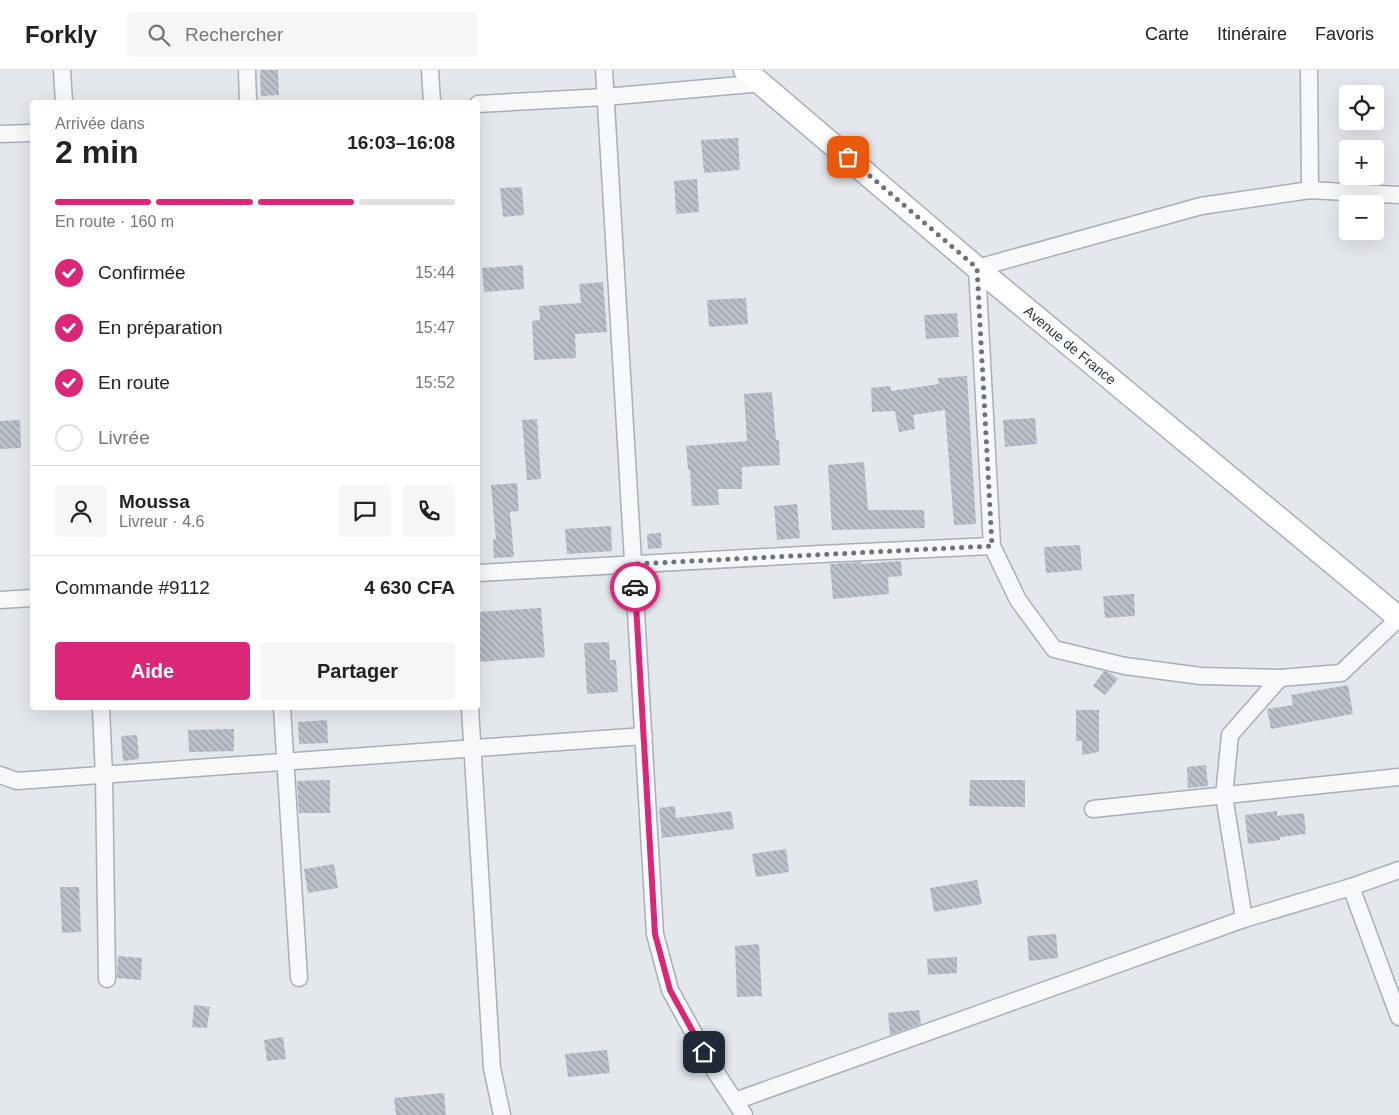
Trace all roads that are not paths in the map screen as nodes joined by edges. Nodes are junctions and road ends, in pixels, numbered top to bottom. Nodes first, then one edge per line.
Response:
1 (62, 70) edge
2 (247, 70) edge
3 (430, 70) edge
4 (604, 70) edge
5 (1309, 70) edge
6 (754, 77) edge
7 (605, 97) junction
8 (64, 100) edge
9 (248, 100) edge
10 (432, 100) edge
11 (480, 104) edge
12 (30, 133) edge
13 (0, 134) edge
14 (1310, 190) junction
15 (1399, 195) edge
16 (977, 268) junction
17 (992, 546) junction
18 (634, 564) junction
19 (480, 573) edge
20 (30, 598) edge
21 (0, 600) edge
22 (1399, 618) edge
23 (1280, 678) junction
24 (101, 710) edge
25 (282, 710) edge
26 (470, 710) edge
27 (644, 736) junction
28 (472, 748) junction
29 (286, 762) junction
30 (0, 775) edge
31 (104, 775) junction
32 (1399, 777) edge
33 (1224, 796) junction
34 (1093, 809) dead end
35 (1399, 870) edge
36 (1351, 886) junction
37 (1244, 919) junction
38 (299, 978) dead end
39 (107, 979) dead end
40 (1399, 1017) edge
41 (735, 1101) junction
42 (502, 1115) edge
43 (744, 1115) edge

1 - 8 street
2 - 9 street
3 - 10 street
4 - 7 street
5 - 14 street
6 - 7 street
6 - 16 main road, Avenue de France
7 - 11 street
7 - 18 street
12 - 13 street
14 - 15 street
14 - 16 street
16 - 17 street
16 - 22 main road, Avenue de France
17 - 18 street
17 - 23 street
18 - 19 street
18 - 27 street
20 - 21 street
22 - 23 street
23 - 33 street
24 - 31 street
25 - 29 street
26 - 28 street
27 - 28 street
27 - 41 street
28 - 29 street
28 - 42 street
29 - 31 street
29 - 38 street
30 - 31 street
31 - 39 street
32 - 33 street
33 - 34 street
33 - 37 street
35 - 36 street
36 - 37 street
36 - 40 street
37 - 41 street
41 - 43 street

